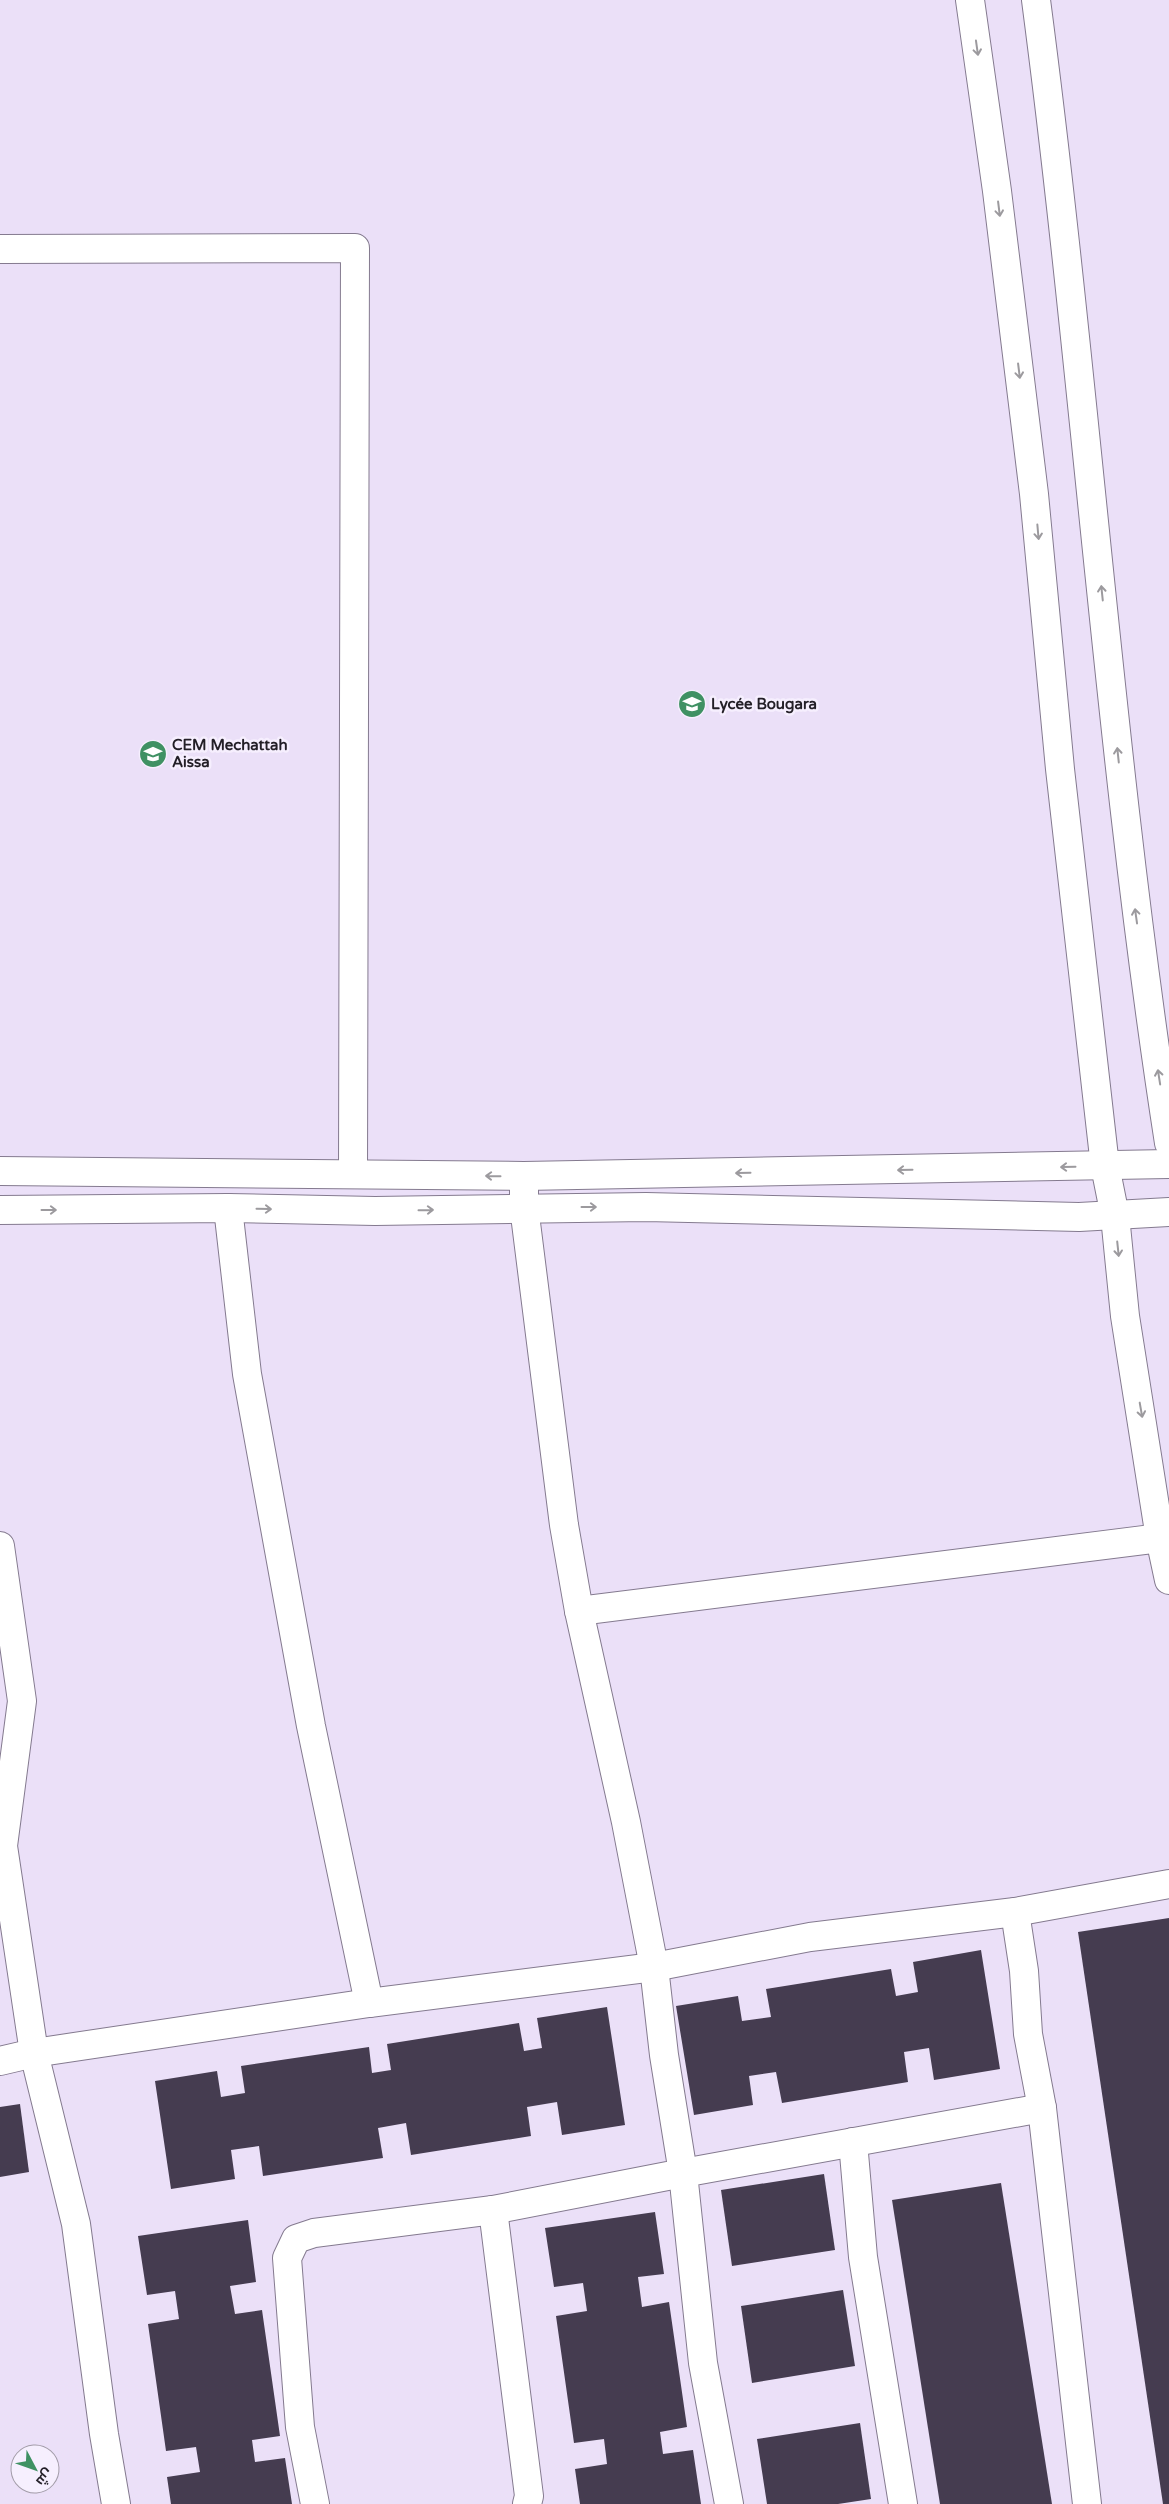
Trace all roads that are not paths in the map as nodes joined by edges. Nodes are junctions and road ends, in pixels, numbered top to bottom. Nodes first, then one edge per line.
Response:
1 (970, 0) edge
2 (1036, 0) edge
3 (0, 250) edge
4 (1169, 1143) edge
5 (1169, 1164) edge
6 (1105, 1166) junction
7 (0, 1171) edge
8 (353, 1174) junction
9 (524, 1176) junction
10 (524, 1207) junction
11 (228, 1208) junction
12 (0, 1210) edge
13 (1169, 1212) edge
14 (1114, 1216) junction
15 (1160, 1538) junction
16 (0, 1546) edge
17 (1169, 1580) edge
18 (579, 1611) junction
19 (11, 1703) edge
20 (1169, 1884) edge
21 (1015, 1912) junction
22 (654, 1967) junction
23 (369, 2003) junction
24 (34, 2053) junction
25 (0, 2061) edge
26 (1042, 2108) junction
27 (853, 2142) junction
28 (683, 2173) junction
29 (493, 2210) junction
30 (116, 2504) edge
31 (315, 2504) edge
32 (527, 2504) edge
33 (729, 2504) edge
34 (902, 2504) edge
35 (1087, 2504) edge

1 -> 6 street
4 -> 2 street
3 - 8 street
5 - 6 street
6 -> 9 street
6 - 14 street
7 - 8 street
9 -> 8 street
9 - 10 street
11 -> 10 street
10 -> 14 street
10 - 18 street
12 -> 11 street
11 - 23 street
13 - 14 street
14 -> 15 street
15 - 17 street
15 - 18 street
16 - 19 street
18 - 22 street
19 - 24 street
20 - 21 street
21 - 22 street
21 - 26 street
22 - 23 street
22 - 28 street
23 - 24 street
24 - 25 street
24 - 30 street
26 - 27 street
26 - 35 street
27 - 28 street
27 - 34 street
28 - 29 street
28 - 33 street
29 - 31 street
29 - 32 street

